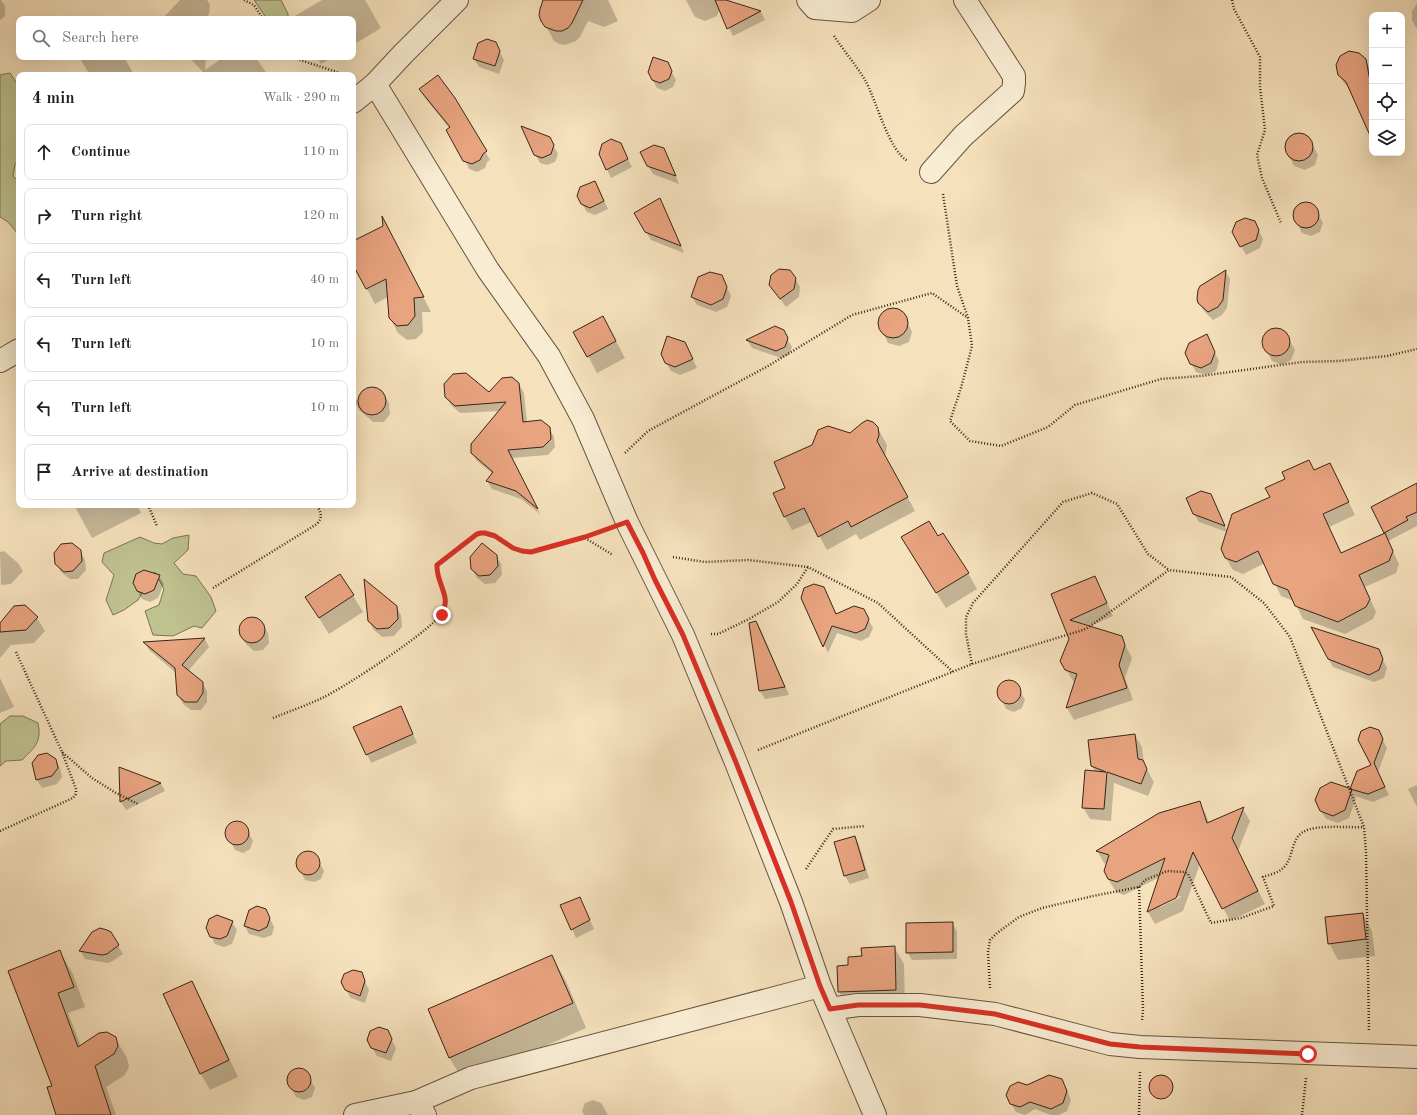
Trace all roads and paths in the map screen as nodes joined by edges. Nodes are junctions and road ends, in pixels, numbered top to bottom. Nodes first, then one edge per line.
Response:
1 (244, 0) edge
2 (457, 0) edge
3 (869, 0) edge
4 (965, 0) edge
5 (1232, 0) edge
6 (811, 4) edge
7 (261, 16) edge
8 (300, 60) edge
9 (338, 72) edge
10 (375, 84) junction
11 (356, 100) edge
12 (930, 172) junction
13 (1281, 224) dead end
14 (968, 318) junction
15 (1417, 349) edge
16 (16, 352) edge
17 (0, 361) edge
18 (606, 471) junction
19 (149, 508) edge
20 (318, 508) edge
21 (627, 522) junction
22 (157, 526) dead end
23 (643, 553) junction
24 (808, 567) junction
25 (1169, 570) junction
26 (212, 588) dead end
27 (683, 635) junction
28 (16, 652) dead end
29 (972, 664) junction
30 (953, 672) junction
31 (273, 718) dead end
32 (62, 752) junction
33 (735, 760) junction
34 (138, 804) dead end
35 (865, 826) dead end
36 (1364, 828) junction
37 (0, 831) edge
38 (1139, 887) junction
39 (791, 902) junction
40 (820, 986) junction
41 (830, 1009) junction
42 (995, 1014) junction
43 (1140, 1047) junction
44 (1308, 1054) junction
45 (1370, 1056) junction
46 (1417, 1057) edge
47 (420, 1108) edge
48 (355, 1115) edge
49 (875, 1115) edge
50 (1139, 1115) edge
51 (1302, 1115) edge

1 - 7 path
2 - 10 street
3 - 6 street
4 - 12 street
5 - 13 path
6 - 12 path
8 - 9 path
10 - 11 street
10 - 18 street
12 - 14 path
14 - 15 path
14 - 18 path
16 - 17 street
18 - 21 street
19 - 22 path
20 - 26 path
21 - 23 street
21 - 31 path
23 - 24 path
23 - 27 street
24 - 27 path
24 - 30 path
25 - 29 path
25 - 29 path
25 - 36 path
27 - 33 street
28 - 32 path
29 - 30 path
30 - 33 path
32 - 34 path
32 - 37 path
33 - 39 street
35 - 39 path
36 - 38 path
36 - 45 path
38 - 42 path
38 - 43 path
39 - 40 street
40 - 41 street
40 - 47 street
41 - 42 street
41 - 49 street
42 - 43 street
43 - 44 street
43 - 50 path
44 - 45 street
44 - 51 path
45 - 46 street
47 - 48 street

